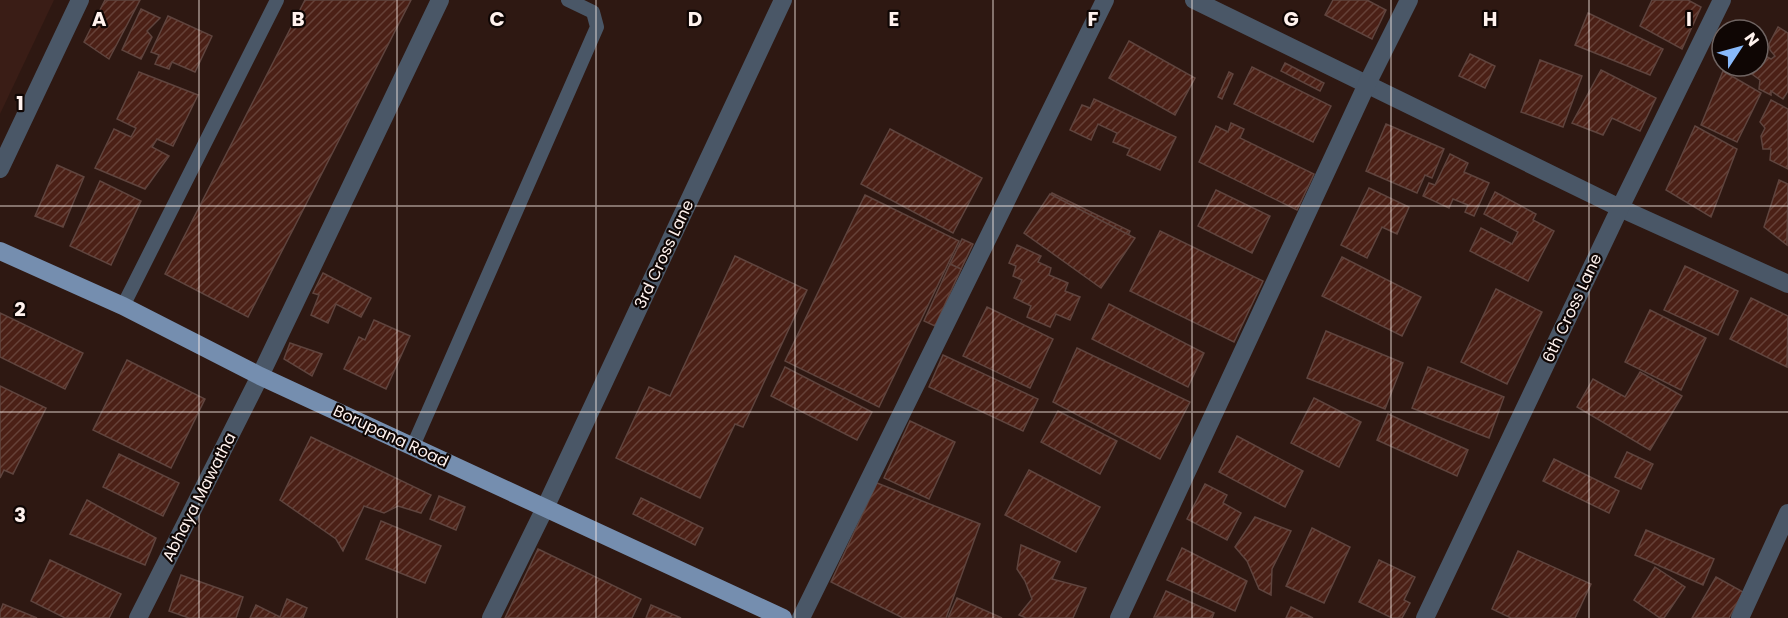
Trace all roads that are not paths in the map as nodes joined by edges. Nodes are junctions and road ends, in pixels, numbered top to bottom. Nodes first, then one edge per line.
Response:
1 (80, 0) edge
2 (277, 0) edge
3 (440, 0) edge
4 (568, 0) edge
5 (783, 0) edge
6 (1105, 0) edge
7 (1194, 0) edge
8 (1409, 0) edge
9 (1722, 0) edge
10 (1367, 84) junction
11 (0, 169) edge
12 (1620, 208) junction
13 (0, 252) edge
14 (1788, 284) edge
15 (123, 306) junction
16 (261, 376) junction
17 (413, 446) junction
18 (545, 508) junction
19 (1788, 513) edge
20 (138, 618) edge
21 (491, 618) edge
22 (783, 618) edge
23 (801, 618) edge
24 (1119, 618) edge
25 (1425, 618) edge
26 (1740, 618) edge

1 - 11 street
2 - 15 lane
3 - 16 street, Abhaya Mawatha
4 - 17 lane
5 - 18 street, 3rd Cross Lane
6 - 23 street
7 - 10 street
8 - 10 street
9 - 12 street, 6th Cross Lane
10 - 12 street
10 - 24 street
12 - 14 street
12 - 25 street, 6th Cross Lane
13 - 15 main road, Borupana Road
15 - 16 main road, Borupana Road
16 - 17 main road, Borupana Road
16 - 20 street, Abhaya Mawatha
17 - 18 main road, Borupana Road
18 - 21 street, 3rd Cross Lane
18 - 22 main road, Borupana Road
19 - 26 street

